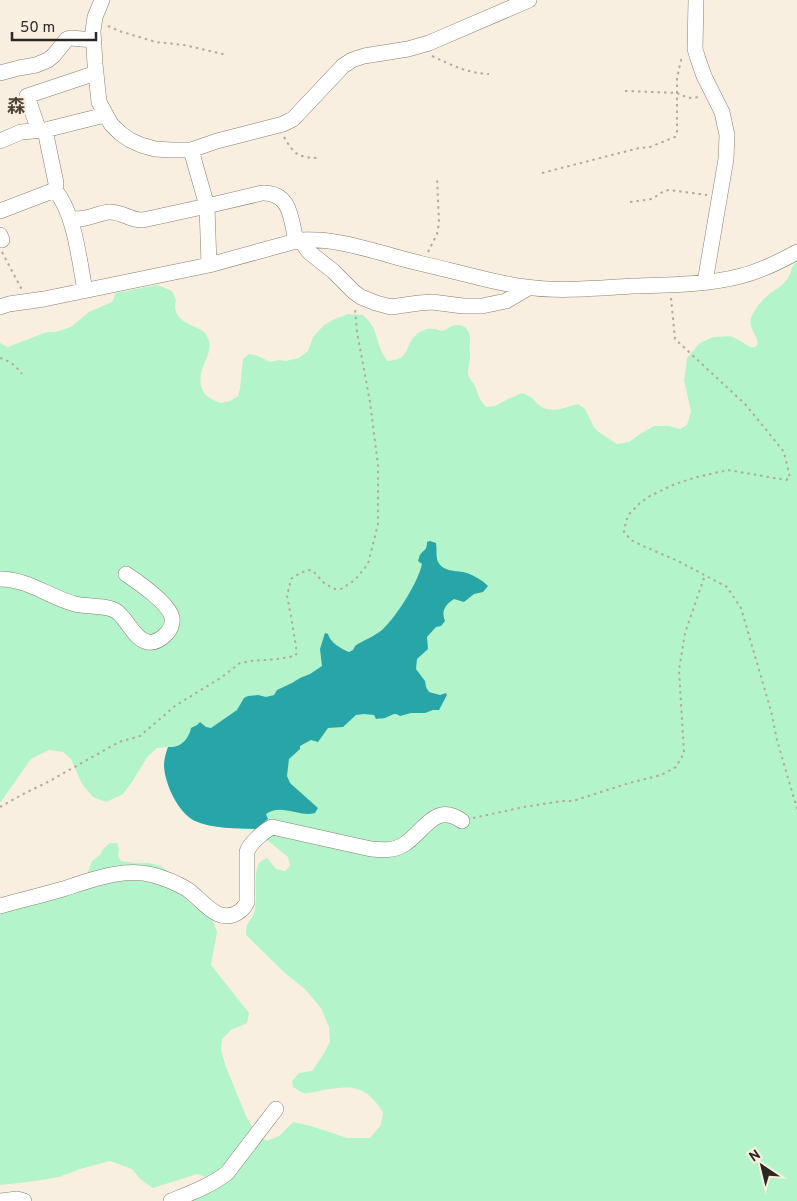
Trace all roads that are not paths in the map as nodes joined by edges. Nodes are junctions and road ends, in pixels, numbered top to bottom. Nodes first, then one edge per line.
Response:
1 (102, 0) edge
2 (529, 0) edge
3 (696, 0) edge
4 (93, 40) junction
5 (0, 73) edge
6 (96, 74) junction
7 (105, 114) junction
8 (42, 131) junction
9 (0, 141) edge
10 (191, 150) junction
11 (55, 190) junction
12 (207, 206) junction
13 (0, 211) edge
14 (70, 218) junction
15 (298, 241) junction
16 (797, 252) edge
17 (209, 265) junction
18 (706, 282) junction
19 (528, 288) junction
20 (86, 290) junction
21 (0, 307) edge
22 (126, 574) dead end
23 (0, 579) edge
24 (462, 821) road end
25 (0, 906) edge
26 (276, 1109) dead end
27 (0, 1201) edge
28 (24, 1201) edge
29 (171, 1201) edge

1 - 4 street
2 - 10 street
3 - 18 street
4 - 5 street
4 - 6 street
6 - 7 street
6 - 8 street
7 - 8 street
7 - 10 street
8 - 9 street
8 - 11 street
10 - 12 street
11 - 13 street
11 - 14 street
12 - 14 street
12 - 15 street
12 - 17 street
14 - 20 street
15 - 17 street
15 - 19 street
15 - 19 street
16 - 18 street
17 - 20 street
18 - 19 street
20 - 21 street
22 - 23 street
24 - 25 street
26 - 29 street
27 - 28 street

